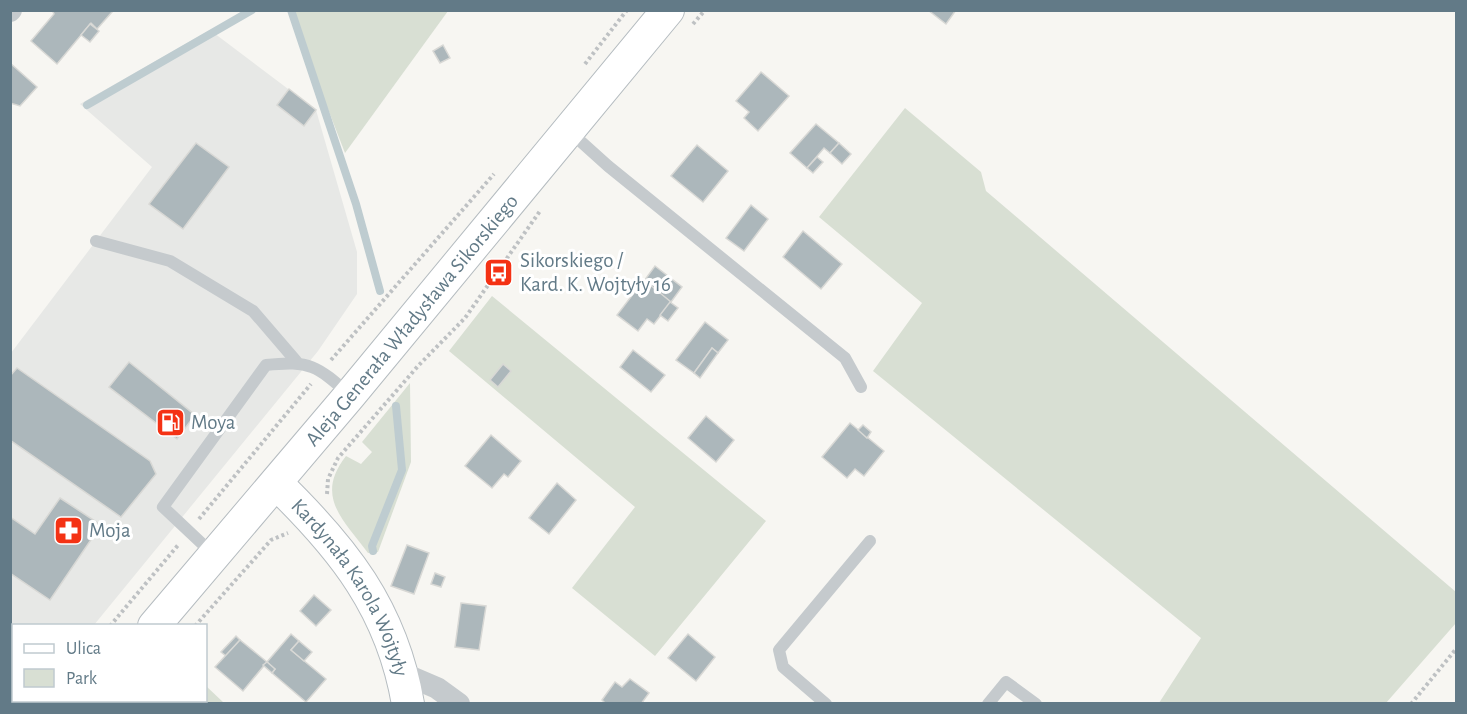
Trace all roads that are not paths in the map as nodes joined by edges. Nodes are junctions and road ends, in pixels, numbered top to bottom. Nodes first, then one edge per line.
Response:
1 (679, 19) edge
2 (568, 130) junction
3 (96, 242) dead end
4 (296, 361) junction
5 (861, 387) dead end
6 (351, 395) junction
7 (276, 483) junction
8 (870, 541) dead end
9 (214, 555) junction
10 (156, 624) edge
11 (405, 688) edge
12 (459, 704) edge
13 (826, 704) edge
14 (988, 704) edge
15 (1036, 704) edge

1 - 2 main road, Aleja Generała Władysława Sikorskiego
2 - 5 lane
2 - 6 main road, Aleja Generała Władysława Sikorskiego
3 - 4 lane
4 - 6 lane
4 - 9 lane
6 - 7 main road, Aleja Generała Władysława Sikorskiego
7 - 9 main road, Aleja Generała Władysława Sikorskiego
7 - 11 main road, Kardynała Karola Wojtyły
8 - 13 lane
9 - 10 main road, Aleja Generała Władysława Sikorskiego
11 - 12 street
14 - 15 lane

